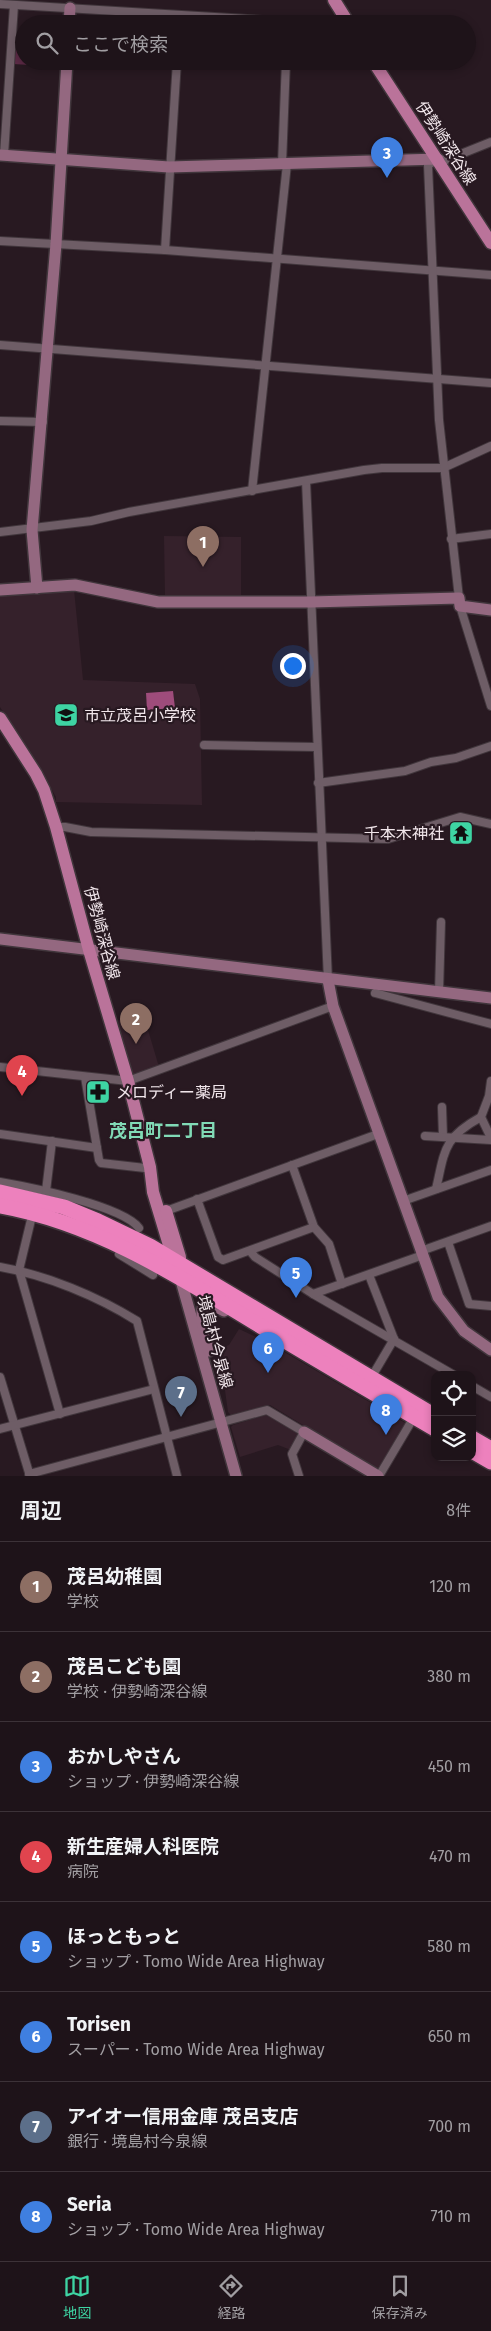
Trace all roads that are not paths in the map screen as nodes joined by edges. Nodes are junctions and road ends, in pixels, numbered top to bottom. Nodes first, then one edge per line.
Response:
1 (334, 0) edge
2 (0, 4) edge
3 (14, 5) junction
4 (70, 8) junction
5 (70, 15) edge
6 (180, 15) edge
7 (343, 15) edge
8 (66, 70) edge
9 (176, 70) edge
10 (286, 70) edge
11 (379, 70) edge
12 (491, 142) edge
13 (2, 155) edge
14 (438, 159) junction
15 (61, 160) junction
16 (284, 164) junction
17 (169, 167) junction
18 (0, 241) edge
19 (491, 242) edge
20 (56, 244) junction
21 (165, 250) junction
22 (275, 259) junction
23 (433, 270) junction
24 (491, 275) edge
25 (0, 345) edge
26 (48, 348) junction
27 (265, 365) junction
28 (437, 378) junction
29 (491, 383) edge
30 (0, 421) edge
31 (43, 422) junction
32 (491, 446) edge
33 (443, 468) junction
34 (306, 481) junction
35 (252, 492) junction
36 (32, 530) junction
37 (0, 532) edge
38 (491, 534) edge
39 (451, 539) junction
40 (37, 588) junction
41 (0, 590) edge
42 (311, 602) junction
43 (460, 602) junction
44 (491, 610) edge
45 (491, 706) edge
46 (0, 718) edge
47 (204, 745) dead end
48 (491, 746) edge
49 (317, 747) junction
50 (318, 783) junction
51 (491, 824) edge
52 (56, 827) junction
53 (321, 838) junction
54 (441, 922) dead end
55 (0, 939) edge
56 (89, 950) junction
57 (328, 980) junction
58 (439, 992) junction
59 (375, 993) dead end
60 (491, 998) edge
61 (334, 1006) junction
62 (491, 1024) edge
63 (0, 1067) edge
64 (85, 1077) junction
65 (128, 1081) junction
66 (491, 1081) edge
67 (442, 1107) dead end
68 (481, 1117) junction
69 (0, 1134) edge
70 (378, 1134) junction
71 (425, 1136) dead end
72 (447, 1138) junction
73 (491, 1139) edge
74 (52, 1141) junction
75 (97, 1148) junction
76 (292, 1165) junction
77 (150, 1167) junction
78 (491, 1170) edge
79 (0, 1182) edge
80 (436, 1189) junction
81 (46, 1191) junction
82 (0, 1192) edge
83 (68, 1198) junction
84 (197, 1199) junction
85 (403, 1201) junction
86 (0, 1206) edge
87 (166, 1211) junction
88 (0, 1213) edge
89 (81, 1214) junction
90 (31, 1220) junction
91 (491, 1226) edge
92 (314, 1227) junction
93 (139, 1228) dead end
94 (448, 1242) junction
95 (250, 1251) junction
96 (422, 1253) junction
97 (130, 1256) junction
98 (0, 1267) edge
99 (18, 1270) junction
100 (181, 1272) junction
101 (153, 1275) dead end
102 (369, 1275) junction
103 (342, 1284) junction
104 (314, 1294) junction
105 (491, 1306) edge
106 (265, 1328) junction
107 (394, 1339) junction
108 (491, 1350) edge
109 (209, 1351) junction
110 (447, 1371) edge
111 (0, 1377) edge
112 (371, 1378) junction
113 (154, 1388) junction
114 (476, 1388) edge
115 (491, 1397) edge
116 (60, 1414) junction
117 (431, 1414) edge
118 (414, 1417) junction
119 (221, 1418) junction
120 (14, 1426) junction
121 (431, 1427) edge
122 (0, 1429) edge
123 (304, 1432) junction
124 (167, 1437) junction
125 (476, 1440) edge
126 (491, 1449) edge
127 (476, 1453) edge
128 (491, 1462) edge
129 (30, 1475) edge
130 (177, 1476) edge
131 (236, 1476) edge
132 (299, 1476) edge
133 (379, 1476) edge

1 - 7 main road
2 - 3 street
3 - 4 street
3 - 13 street
4 - 5 street
4 - 6 street
8 - 15 street
9 - 17 street
10 - 16 street
11 - 14 main road, 伊勢崎深谷線
12 - 14 street
13 - 15 street
14 - 16 street
14 - 19 main road, 伊勢崎深谷線
14 - 23 street
15 - 17 street
15 - 20 street
16 - 17 street
16 - 22 street
17 - 21 street
18 - 20 street
20 - 21 street
20 - 26 street
21 - 22 street
22 - 23 street
22 - 27 street
23 - 24 street
23 - 28 street
25 - 26 street
26 - 27 street
26 - 31 street
27 - 28 street
27 - 35 street
28 - 29 street
28 - 33 street
30 - 31 street
31 - 36 street
32 - 33 street
33 - 34 street
33 - 39 street
34 - 35 street
34 - 42 street
35 - 36 street
36 - 37 street
36 - 40 street
38 - 39 street
39 - 43 street
40 - 41 street
40 - 42 street
42 - 43 street
42 - 49 street
43 - 44 street
43 - 45 street
46 - 52 main road, 伊勢崎深谷線
47 - 49 street
48 - 50 street
49 - 50 street
50 - 53 street
51 - 53 street
52 - 53 street
52 - 56 main road, 伊勢崎深谷線
53 - 57 street
54 - 58 street
55 - 56 street
56 - 57 street
56 - 65 main road, 伊勢崎深谷線
57 - 58 street
57 - 61 street
58 - 60 street
59 - 62 street
61 - 65 street
61 - 70 street
63 - 64 street
64 - 65 street
64 - 75 street
65 - 77 main road, 伊勢崎深谷線
66 - 68 street
67 - 72 street
68 - 72 street
68 - 73 street
69 - 74 street
70 - 76 street
70 - 85 street
71 - 72 street
72 - 73 street
72 - 80 street
74 - 75 street
74 - 81 street
75 - 77 street
76 - 84 street
76 - 92 street
77 - 87 main road, 伊勢崎深谷線
77 - 100 main road, 伊勢崎深谷線
78 - 80 street
79 - 81 street
80 - 85 street
81 - 83 street
82 - 89 highway
83 - 89 street
83 - 93 street
84 - 87 street
84 - 95 street
85 - 96 street
86 - 97 highway
87 - 100 main road, 伊勢崎深谷線
88 - 90 street
89 - 100 highway
90 - 97 street
90 - 99 street
91 - 94 street
92 - 95 street
92 - 103 street
94 - 96 street
94 - 105 street
95 - 104 street
96 - 102 street
96 - 108 street
97 - 100 highway
97 - 101 street
98 - 99 street
99 - 113 street
99 - 116 street
100 - 106 highway
100 - 109 street, 境島村今泉線
100 - 112 highway
100 - 119 street, 境島村今泉線
102 - 103 street
102 - 107 street
103 - 104 street
104 - 107 street
106 - 109 street
106 - 118 highway
107 - 110 street
107 - 112 street
109 - 119 street, 境島村今泉線
111 - 120 street
112 - 117 highway
113 - 116 street
113 - 124 street
114 - 115 street
116 - 120 street
118 - 121 highway
118 - 133 street
119 - 123 street
119 - 124 street
119 - 131 street, 境島村今泉線
120 - 122 street
120 - 129 street
123 - 132 street
123 - 133 street
124 - 129 street
124 - 130 street
125 - 126 highway
127 - 128 highway

